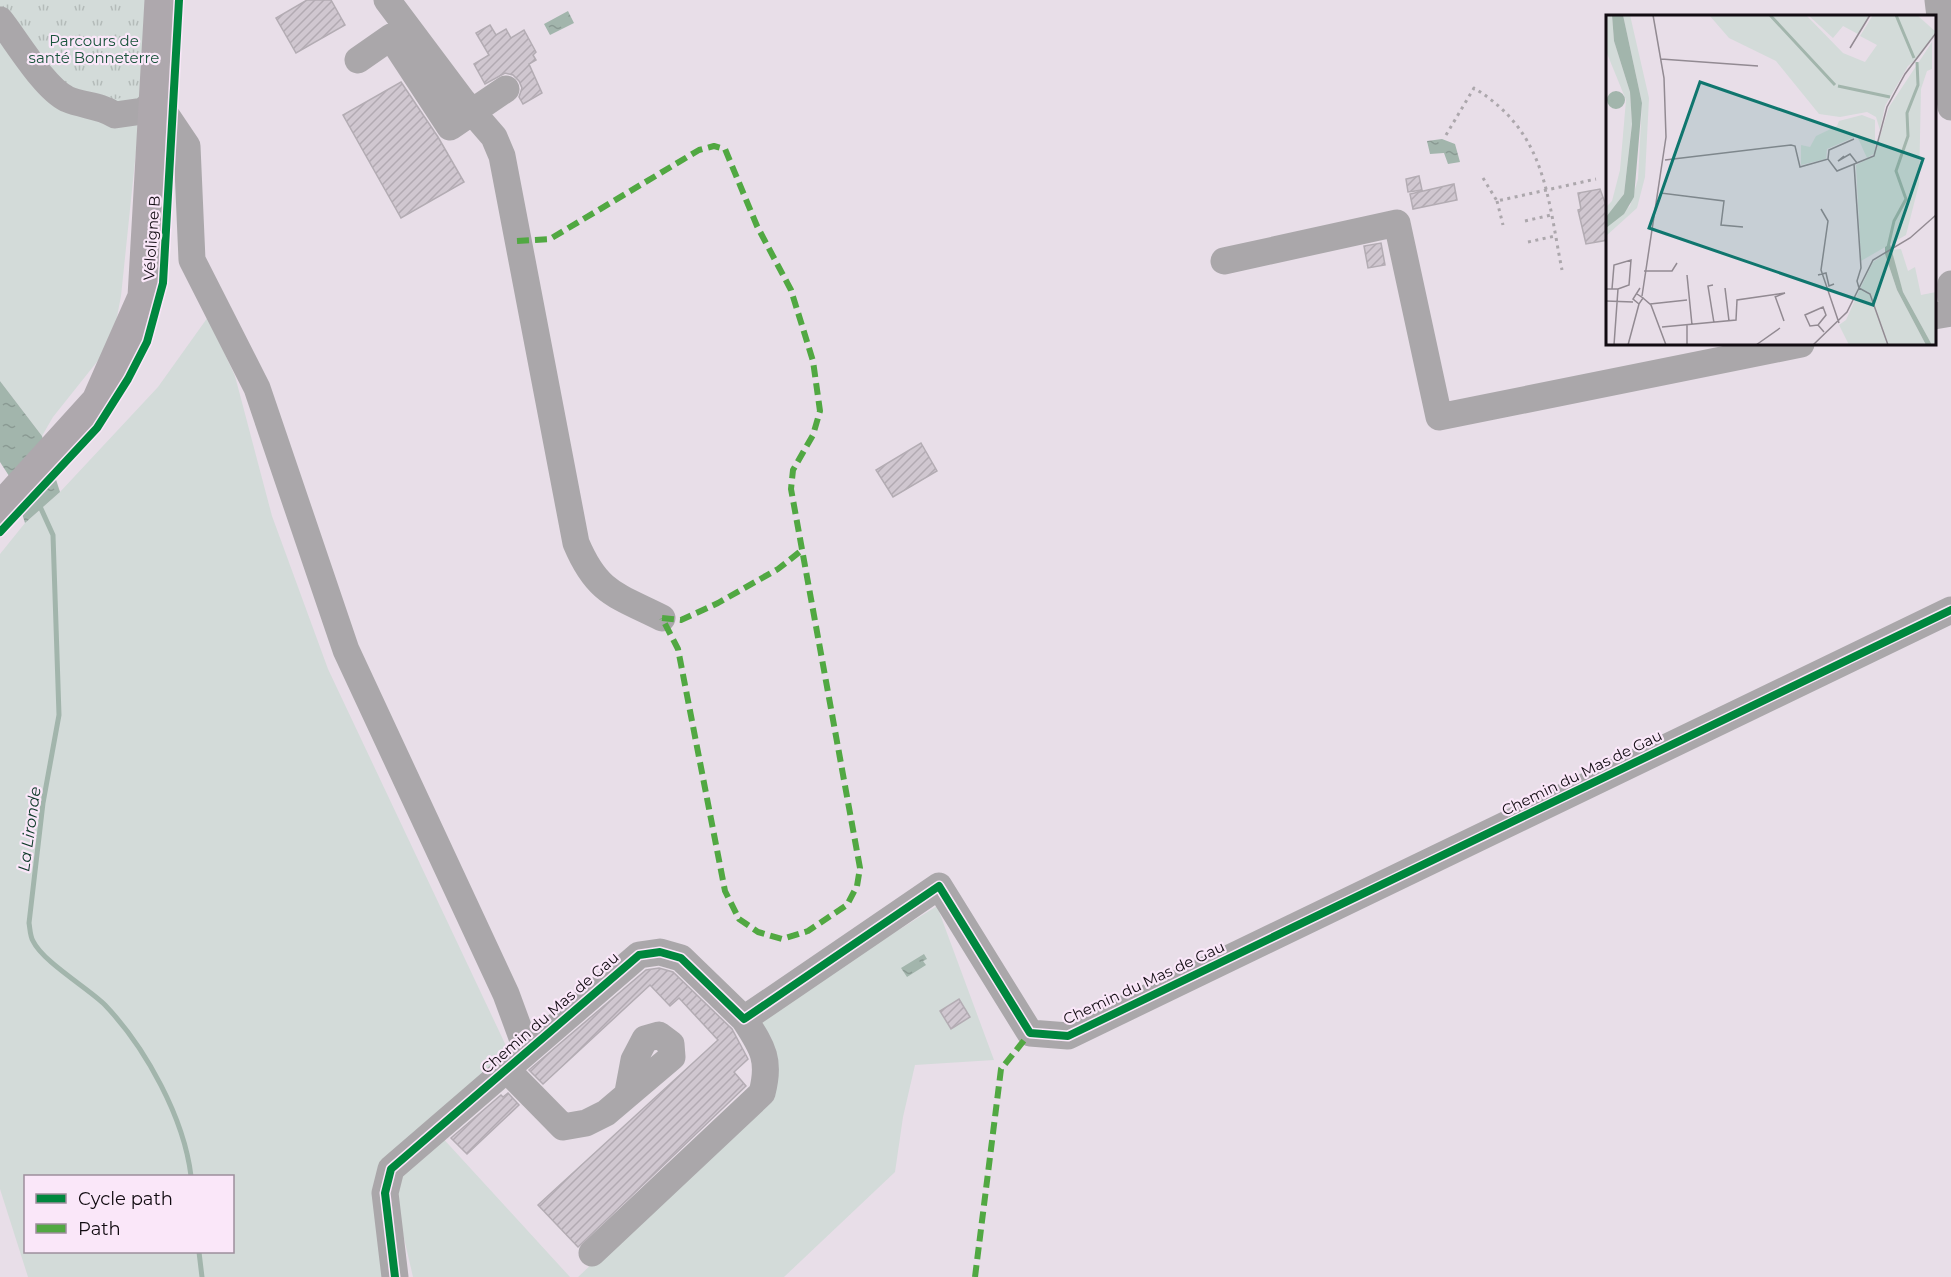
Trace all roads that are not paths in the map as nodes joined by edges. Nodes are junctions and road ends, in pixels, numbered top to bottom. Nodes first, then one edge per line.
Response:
1 (161, 0) edge
2 (387, 0) edge
3 (1938, 0) edge
4 (0, 20) edge
5 (358, 60) dead end
6 (506, 89) dead end
7 (156, 100) junction
8 (1951, 107) edge
9 (472, 111) junction
10 (1224, 261) dead end
11 (1951, 284) edge
12 (1951, 297) edge
13 (1951, 313) edge
14 (1936, 316) edge
15 (1796, 345) edge
16 (4, 506) edge
17 (1951, 610) edge
18 (662, 618) dead end
19 (744, 1019) junction
20 (527, 1051) junction
21 (506, 1069) junction
22 (628, 1092) dead end
23 (592, 1253) dead end
24 (395, 1277) edge

1 - 7 main road
2 - 9 street
3 - 8 street
4 - 7 street
5 - 9 street
6 - 9 street
7 - 16 main road
7 - 20 street
9 - 18 street
10 - 15 street
11 - 12 street
13 - 14 street
17 - 19 street, Chemin du Mas de Gau
19 - 20 street, Chemin du Mas de Gau
19 - 23 street
20 - 21 street, Chemin du Mas de Gau
21 - 22 street
21 - 24 street, Chemin du Mas de Gau

